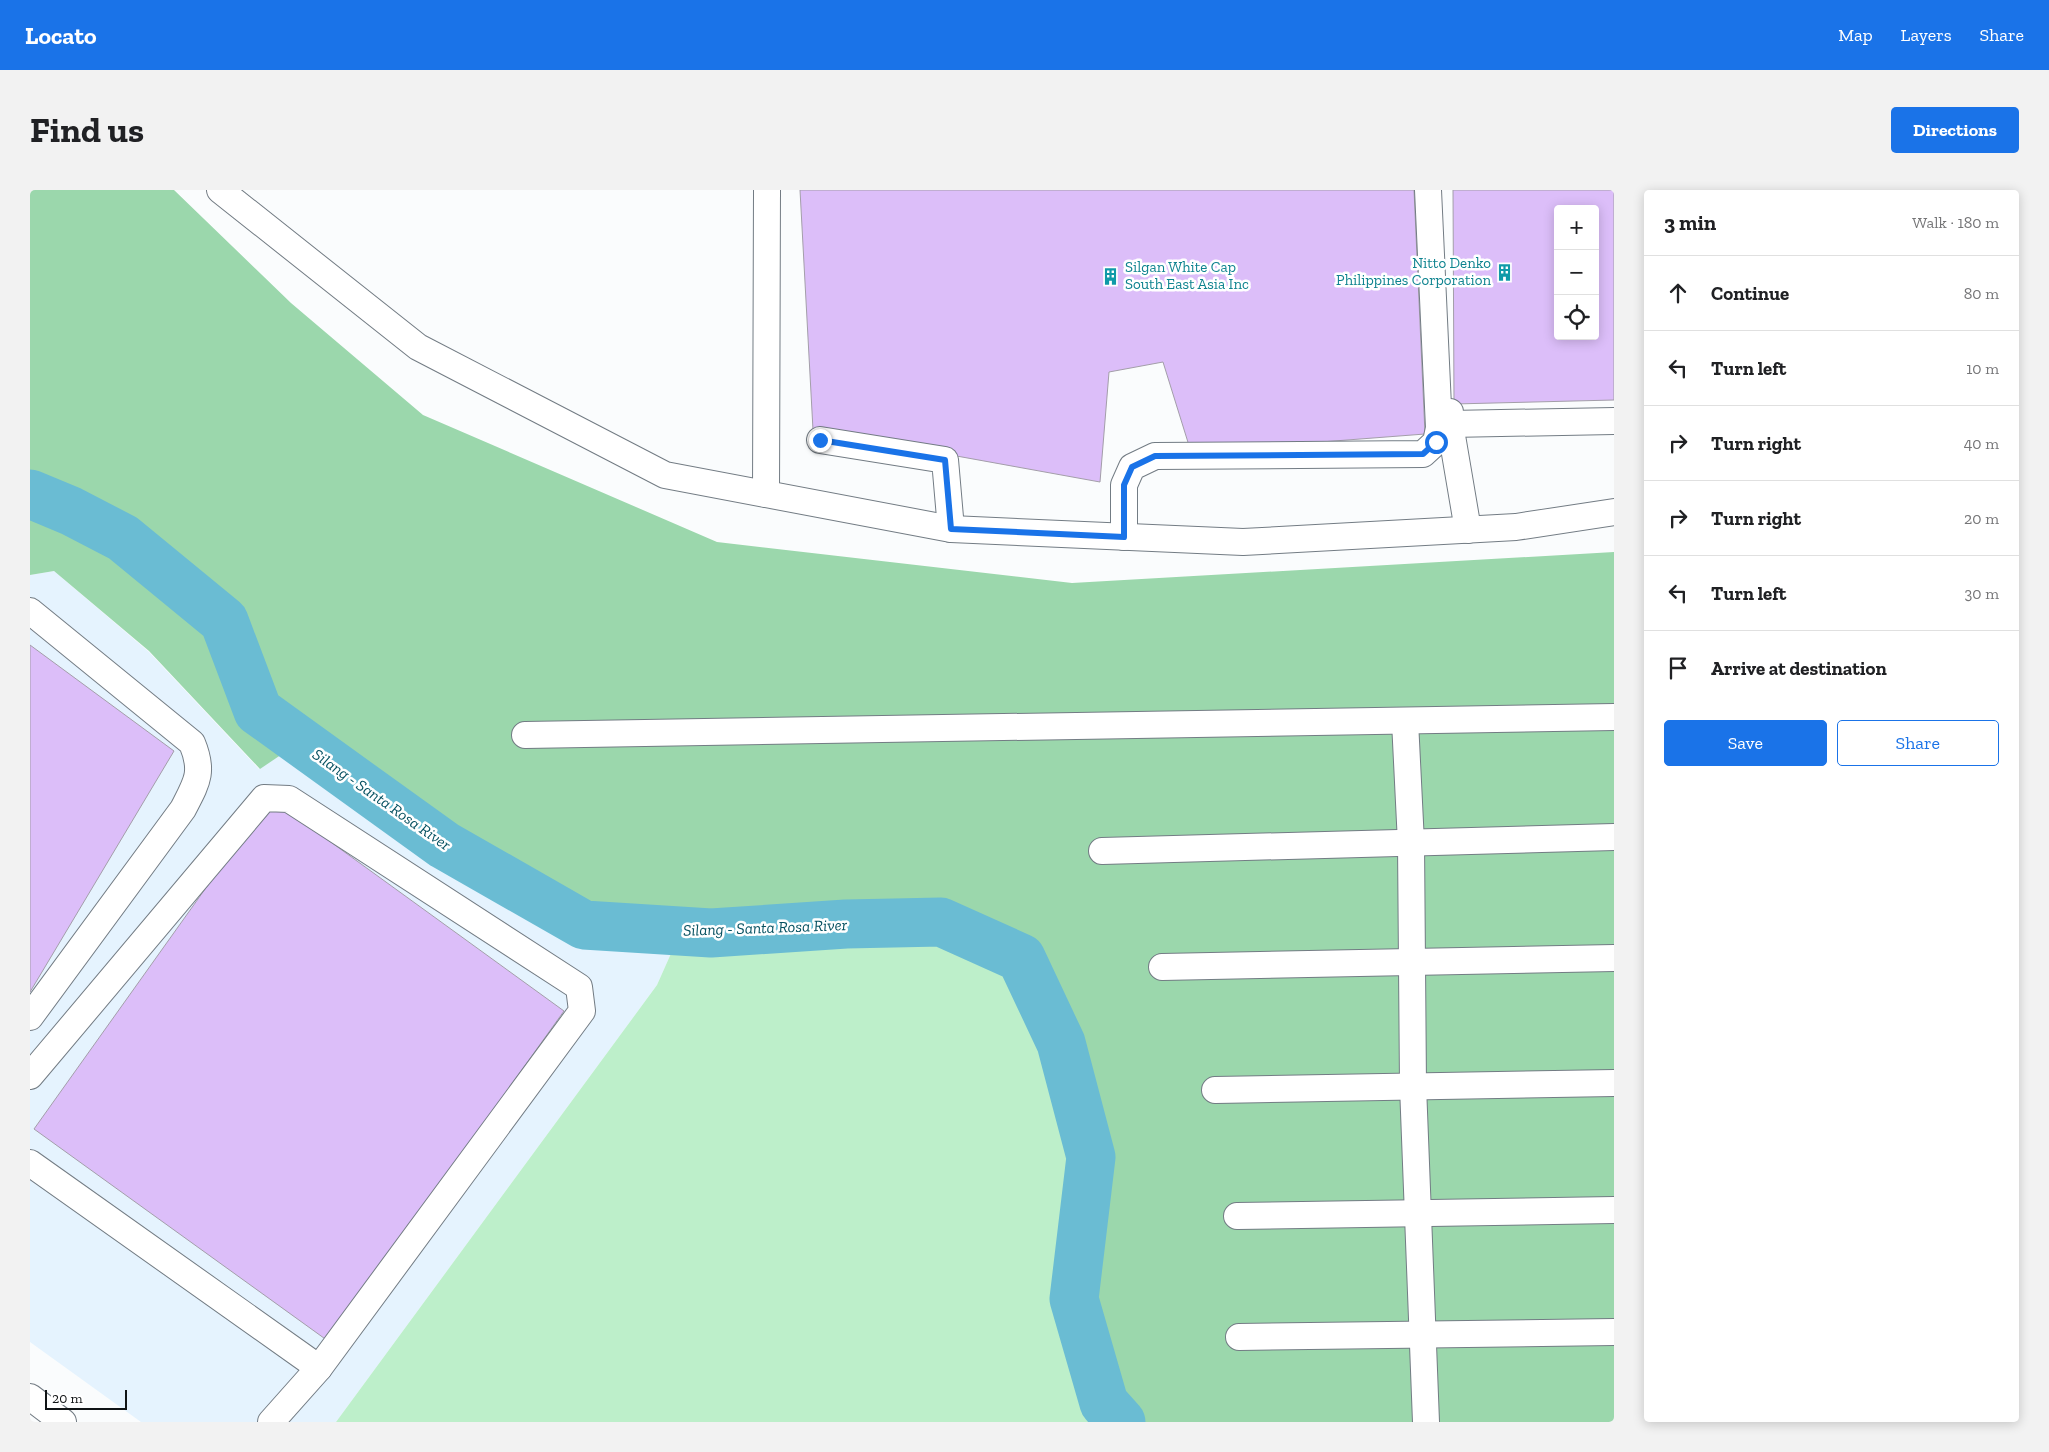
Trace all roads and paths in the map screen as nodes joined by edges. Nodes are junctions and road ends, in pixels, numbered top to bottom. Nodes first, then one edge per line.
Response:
1 (220, 190) edge
2 (767, 190) edge
3 (1428, 190) edge
4 (1445, 190) edge
5 (1614, 421) edge
6 (1450, 424) junction
7 (820, 440) dead end
8 (766, 494) junction
9 (1614, 512) edge
10 (951, 529) junction
11 (1468, 530) junction
12 (1124, 537) junction
13 (30, 611) edge
14 (1614, 717) edge
15 (1405, 721) junction
16 (525, 735) dead end
17 (1614, 837) edge
18 (1410, 842) junction
19 (1102, 851) dead end
20 (1614, 958) edge
21 (1412, 962) junction
22 (1162, 967) dead end
23 (30, 1017) edge
24 (30, 1076) edge
25 (1614, 1083) edge
26 (1412, 1086) junction
27 (1214, 1090) dead end
28 (30, 1163) edge
29 (1614, 1210) edge
30 (1418, 1213) junction
31 (1237, 1216) dead end
32 (1614, 1332) edge
33 (1424, 1334) junction
34 (1239, 1337) dead end
35 (319, 1368) junction
36 (271, 1422) edge
37 (1426, 1422) edge

1 - 8 street
2 - 8 street
3 - 12 street
4 - 6 street
5 - 6 street
6 - 11 street
7 - 10 street
8 - 10 street
9 - 11 street
10 - 12 street
11 - 12 street
13 - 23 street
14 - 15 street
15 - 16 street
15 - 18 street
17 - 18 street
18 - 19 street
18 - 21 street
20 - 21 street
21 - 22 street
21 - 26 street
24 - 35 street
25 - 26 street
26 - 27 street
26 - 30 street
28 - 35 street
29 - 30 street
30 - 31 street
30 - 33 street
32 - 33 street
33 - 34 street
33 - 37 street
35 - 36 street

